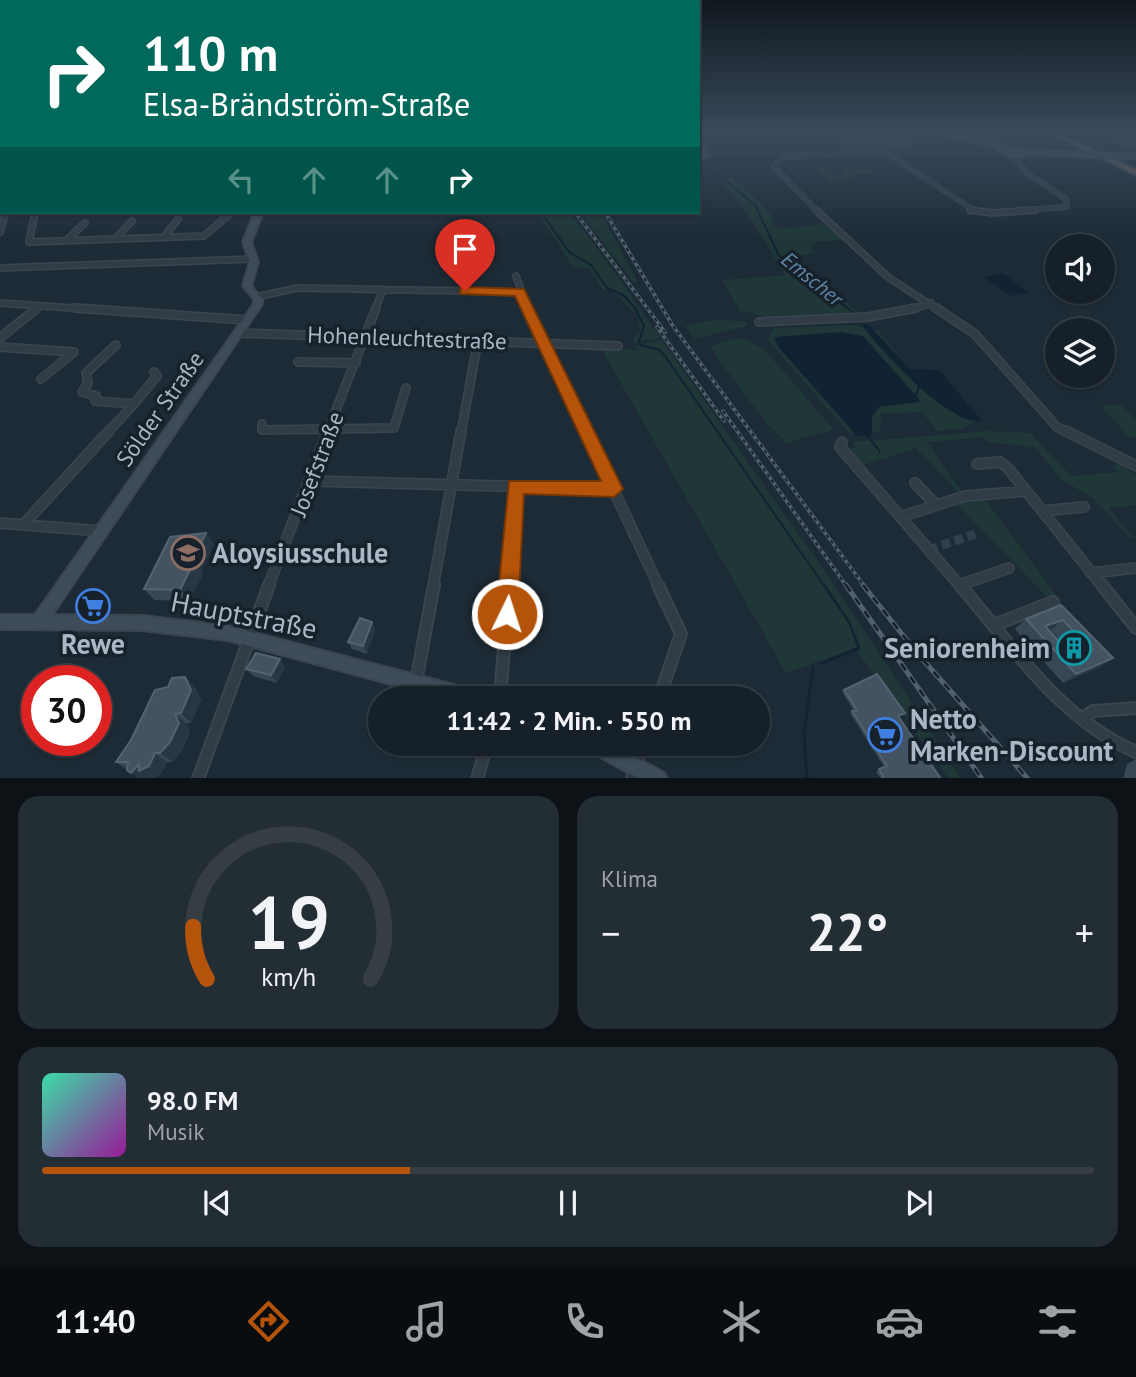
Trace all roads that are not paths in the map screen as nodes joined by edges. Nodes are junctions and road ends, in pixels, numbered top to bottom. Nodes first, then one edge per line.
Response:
1 (775, 168) edge
2 (909, 168) edge
3 (1023, 168) edge
4 (35, 214) edge
5 (230, 214) edge
6 (258, 214) edge
7 (178, 219) dead end
8 (132, 221) dead end
9 (85, 223) dead end
10 (164, 237) junction
11 (116, 238) junction
12 (66, 240) junction
13 (253, 259) junction
14 (0, 268) edge
15 (516, 276) dead end
16 (383, 289) junction
17 (520, 292) junction
18 (256, 297) junction
19 (0, 303) edge
20 (930, 303) junction
21 (40, 305) junction
22 (247, 320) junction
23 (759, 322) dead end
24 (238, 333) junction
25 (366, 336) junction
26 (0, 338) edge
27 (478, 340) junction
28 (544, 342) junction
29 (116, 345) dead end
30 (618, 346) dead end
31 (0, 347) edge
32 (298, 362) dead end
33 (356, 363) junction
34 (154, 372) dead end
35 (41, 379) dead end
36 (406, 388) dead end
37 (134, 404) junction
38 (261, 425) dead end
39 (331, 427) junction
40 (842, 442) dead end
41 (977, 464) dead end
42 (1136, 466) edge
43 (310, 481) junction
44 (915, 483) dead end
45 (453, 484) junction
46 (516, 486) junction
47 (614, 489) junction
48 (1026, 491) junction
49 (936, 505) junction
50 (1084, 507) dead end
51 (1042, 511) junction
52 (900, 517) junction
53 (0, 523) edge
54 (23, 525) junction
55 (101, 531) junction
56 (1009, 568) dead end
57 (1136, 568) edge
58 (1091, 573) junction
59 (960, 585) junction
60 (1053, 603) dead end
61 (0, 622) edge
62 (39, 622) junction
63 (994, 625) junction
64 (1136, 628) edge
65 (249, 637) junction
66 (416, 682) junction
67 (430, 686) edge
68 (501, 686) edge
69 (663, 686) edge
70 (1136, 708) edge
71 (1082, 719) junction
72 (1136, 752) edge
73 (484, 756) edge
74 (611, 756) edge
75 (639, 756) edge
76 (634, 773) edge
77 (198, 778) edge
78 (477, 778) edge
79 (654, 778) edge

1 - 20 street
2 - 3 street
4 - 12 street
5 - 10 street
6 - 13 street, Sölder Straße
7 - 10 street
8 - 11 street
9 - 12 street
10 - 11 street
11 - 12 street
13 - 14 street
13 - 18 street, Sölder Straße
15 - 17 street
16 - 17 street
16 - 18 street
16 - 25 street, Josefstraße
17 - 28 street
18 - 22 street, Sölder Straße
19 - 21 street
20 - 23 street
20 - 42 street
21 - 22 street
21 - 26 street
22 - 24 street, Sölder Straße
24 - 25 street, Hohenleuchtestraße
24 - 55 street, Sölder Straße
25 - 27 street, Hohenleuchtestraße
25 - 33 street, Josefstraße
27 - 28 street, Hohenleuchtestraße
27 - 45 street
28 - 30 street, Hohenleuchtestraße
28 - 47 street
29 - 37 street
31 - 35 street
32 - 33 street
33 - 39 street, Josefstraße
34 - 37 street
36 - 39 street
37 - 54 street
38 - 39 street
39 - 43 street, Josefstraße
40 - 52 street
41 - 48 street
43 - 45 street
43 - 65 street, Josefstraße
44 - 49 street
45 - 46 street
45 - 66 street
46 - 47 street
46 - 68 street
47 - 69 street
48 - 49 street
48 - 51 street
49 - 52 street
50 - 51 street
51 - 58 street
52 - 59 street
53 - 54 street
54 - 55 street
55 - 62 street, Sölder Straße
56 - 59 street
57 - 58 street
58 - 64 street
59 - 63 street
60 - 63 street
61 - 62 street, Hauptstraße
62 - 65 street, Hauptstraße
63 - 71 street
65 - 66 street, Hauptstraße
65 - 77 street, Josefstraße
66 - 67 street, Hauptstraße
70 - 71 street
71 - 72 street
73 - 78 street
74 - 76 street
75 - 76 street
76 - 79 street

